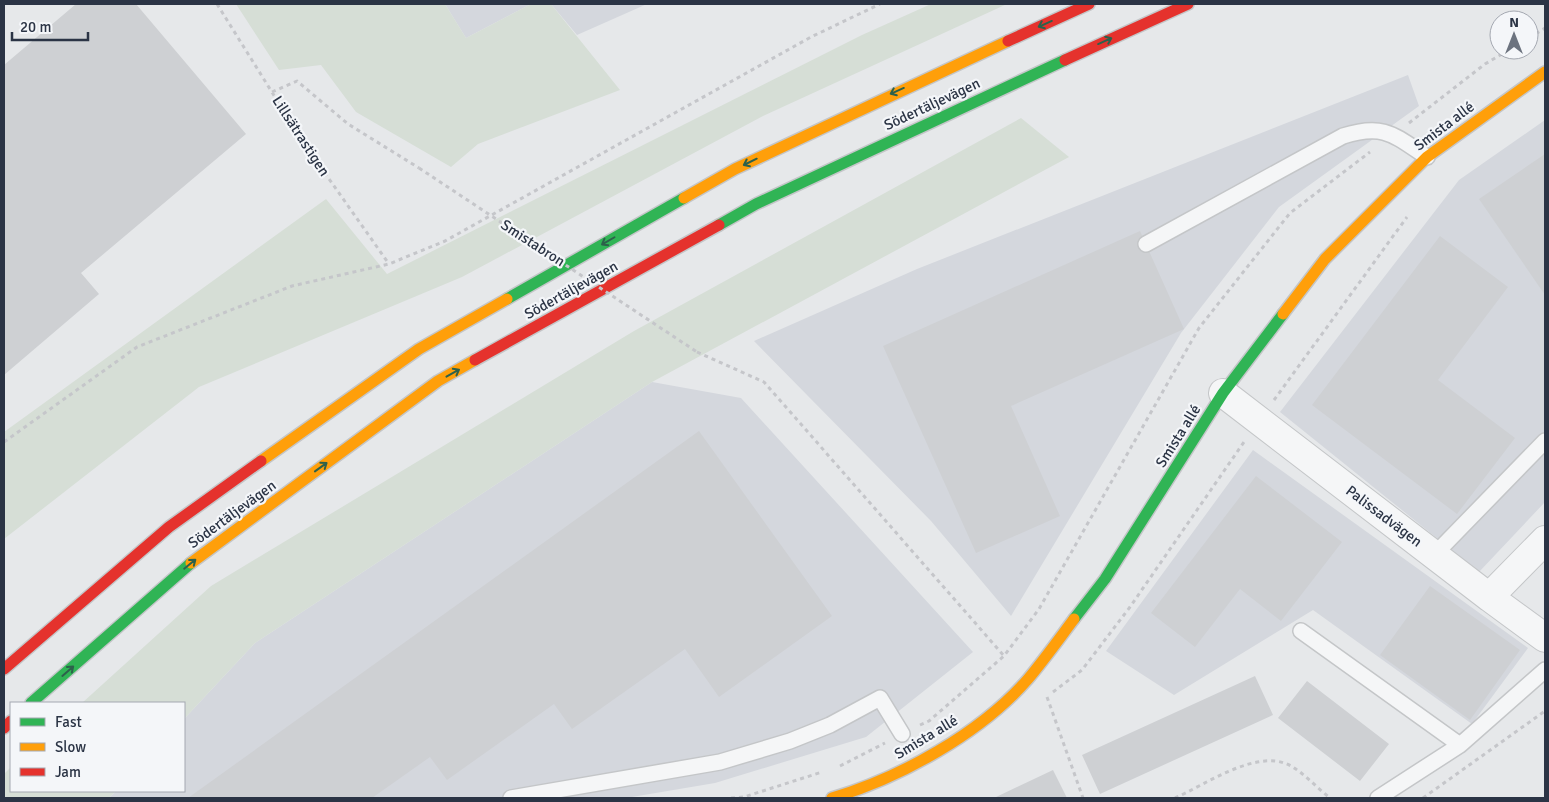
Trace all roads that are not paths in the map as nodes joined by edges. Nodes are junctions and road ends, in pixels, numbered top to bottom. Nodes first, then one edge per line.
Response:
1 (1089, 4) edge
2 (1188, 4) edge
3 (1545, 72) edge
4 (1427, 157) junction
5 (1146, 244) dead end
6 (1223, 393) junction
7 (1545, 441) edge
8 (1545, 540) edge
9 (1435, 554) junction
10 (1489, 598) junction
11 (1301, 631) dead end
12 (1545, 638) edge
13 (4, 668) edge
14 (1545, 670) edge
15 (33, 702) edge
16 (902, 734) road end
17 (1460, 745) junction
18 (511, 798) edge
19 (832, 798) edge
20 (1378, 798) edge

1 -> 13 main road, Södertäljevägen
15 -> 2 main road, Södertäljevägen
3 - 4 main road, Smista allé
4 - 5 lane
4 - 6 main road, Smista allé
6 - 9 street, Palissadvägen
6 - 19 main road, Smista allé
7 - 9 lane
8 - 10 street
9 - 10 street, Palissadvägen
10 - 12 street, Palissadvägen
11 - 17 lane
14 - 17 lane
16 - 18 lane
17 - 20 lane

